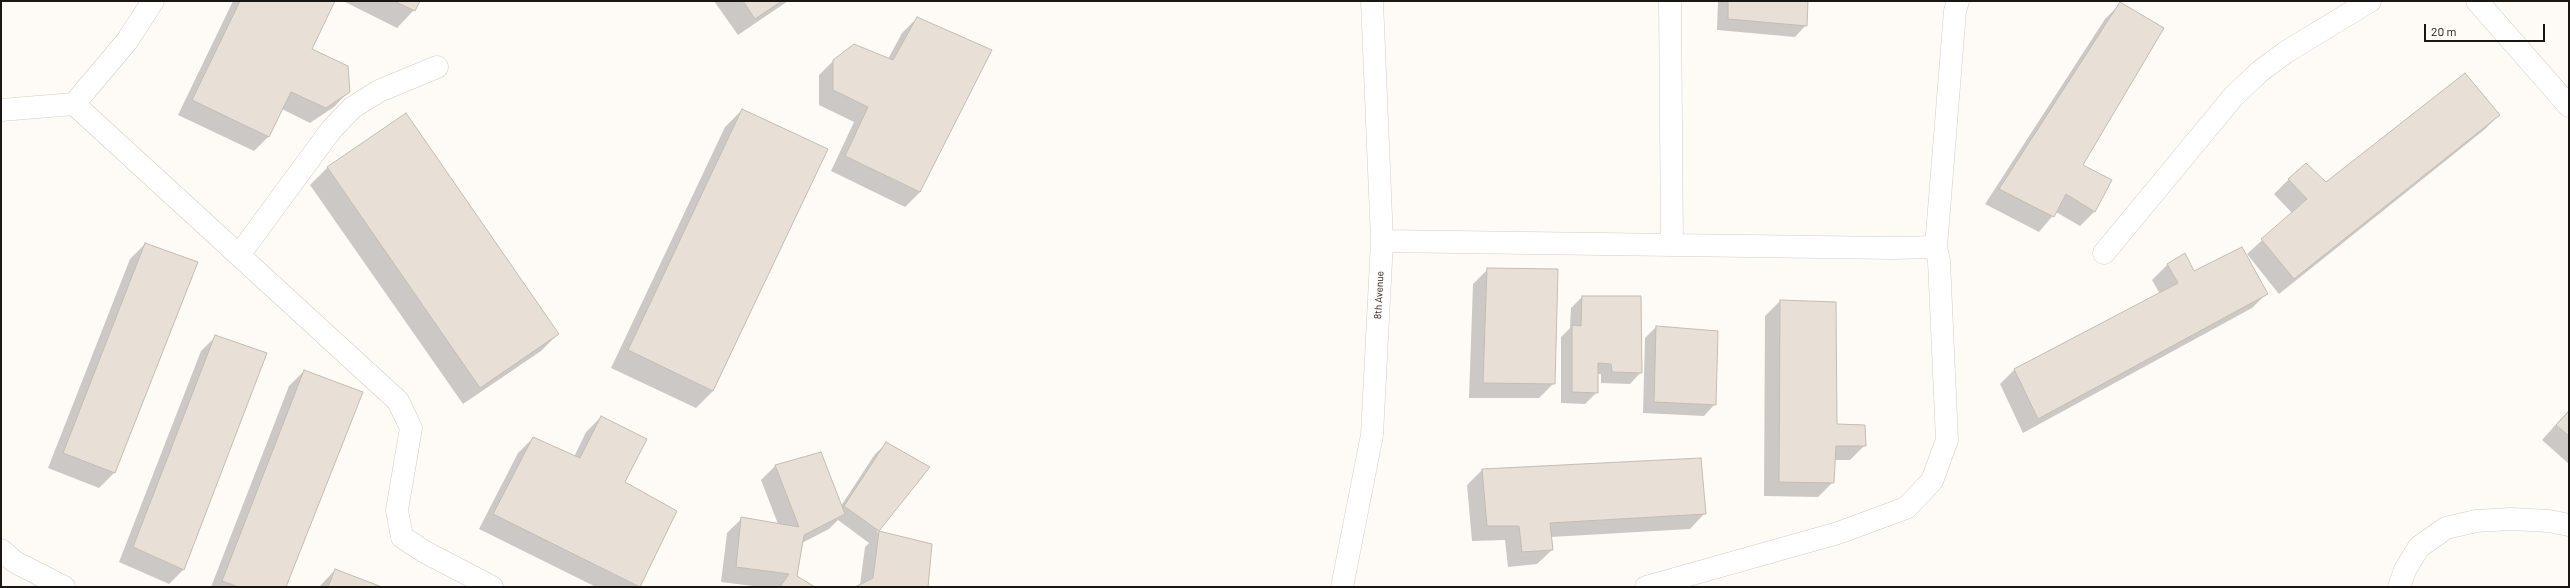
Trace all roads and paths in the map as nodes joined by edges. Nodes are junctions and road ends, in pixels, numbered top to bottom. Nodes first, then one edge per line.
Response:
1 (153, 1) edge
2 (1372, 1) edge
3 (1670, 1) edge
4 (1958, 1) edge
5 (2370, 1) edge
6 (2477, 1) edge
7 (437, 67) dead end
8 (74, 104) junction
9 (2569, 106) edge
10 (1, 110) edge
11 (1382, 241) junction
12 (1672, 245) junction
13 (1936, 247) junction
14 (2104, 253) dead end
15 (239, 255) junction
16 (2569, 525) edge
17 (1, 550) edge
18 (64, 587) edge
19 (492, 587) edge
20 (1342, 587) edge
21 (1646, 587) edge
22 (2399, 587) edge

1 - 8 street
2 - 11 street, 8th Avenue
3 - 12 street
4 - 13 street
5 - 14 street
6 - 9 street
7 - 15 street
8 - 10 street
8 - 15 street
11 - 12 street
11 - 20 street, 8th Avenue
12 - 13 street
13 - 21 street
15 - 19 street
16 - 22 street
17 - 18 street

